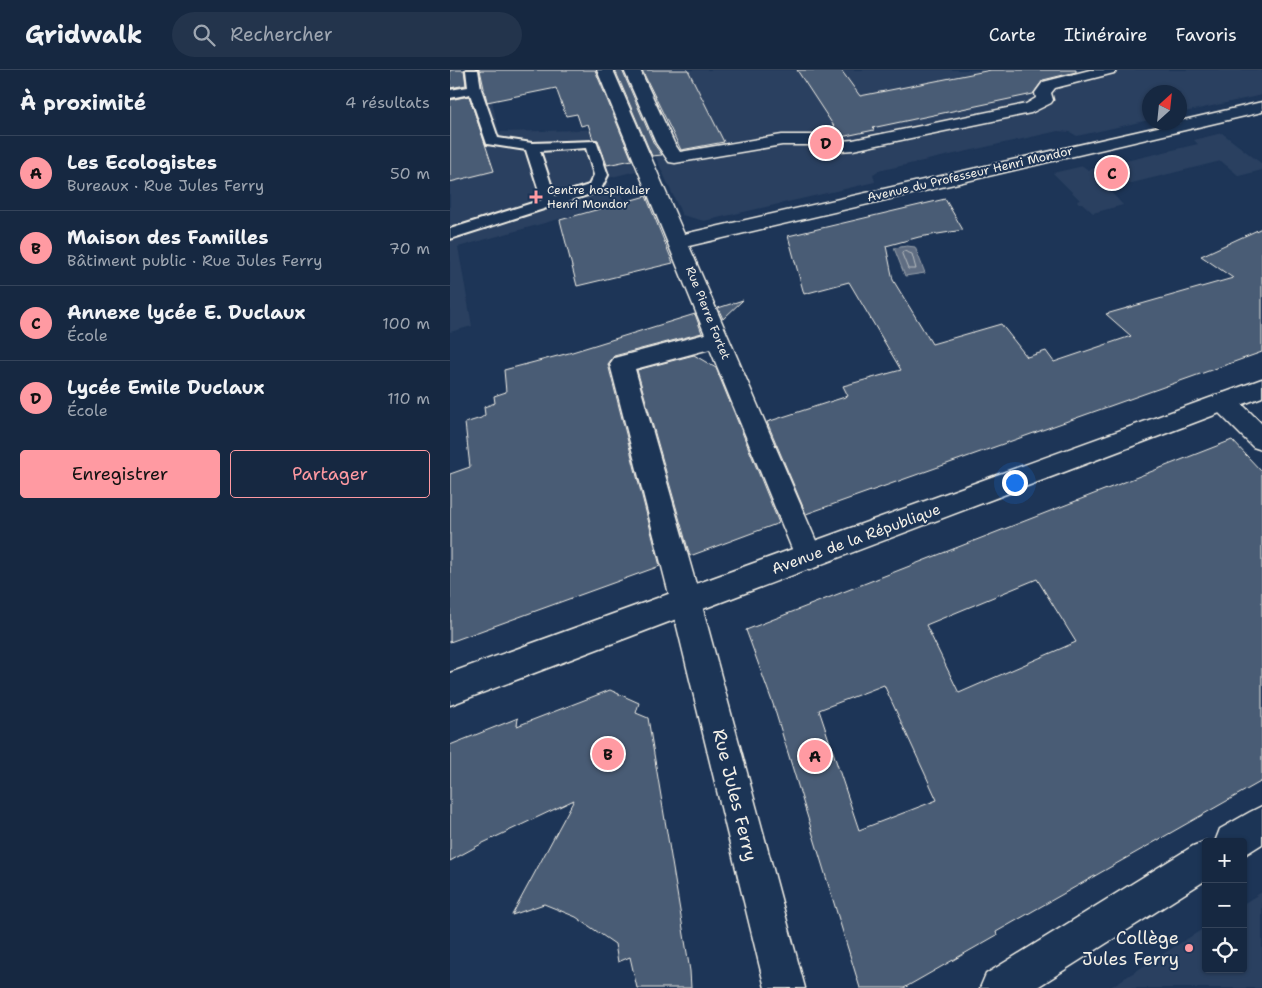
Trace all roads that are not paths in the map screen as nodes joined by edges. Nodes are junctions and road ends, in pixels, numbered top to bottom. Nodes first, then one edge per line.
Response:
1 (472, 70) edge
2 (605, 70) edge
3 (632, 70) edge
4 (1109, 70) edge
5 (475, 89) junction
6 (450, 94) edge
7 (1262, 107) edge
8 (532, 147) junction
9 (550, 204) junction
10 (450, 234) edge
11 (678, 242) junction
12 (718, 339) junction
13 (1262, 388) edge
14 (1224, 402) junction
15 (1262, 440) edge
16 (809, 557) junction
17 (686, 602) junction
18 (450, 689) edge
19 (1262, 824) edge
20 (1239, 838) edge
21 (1202, 862) edge
22 (785, 988) edge
23 (1000, 988) edge

1 - 5 lane
2 - 11 street, Rue Pierre Fortet
3 - 4 street
5 - 6 lane
5 - 8 lane
7 - 11 street, Avenue du Professeur Henri Mondor
8 - 9 lane
8 - 9 lane
9 - 10 lane
11 - 12 street, Rue Pierre Fortet
12 - 16 street, Rue Pierre Fortet
12 - 17 street, Rue Jules Ferry
13 - 14 street, Avenue de la République
14 - 15 street
14 - 16 street, Avenue de la République
16 - 17 street, Avenue de la République
17 - 18 street, Avenue de la République
17 - 22 street, Rue Jules Ferry
19 - 20 street
21 - 23 street

